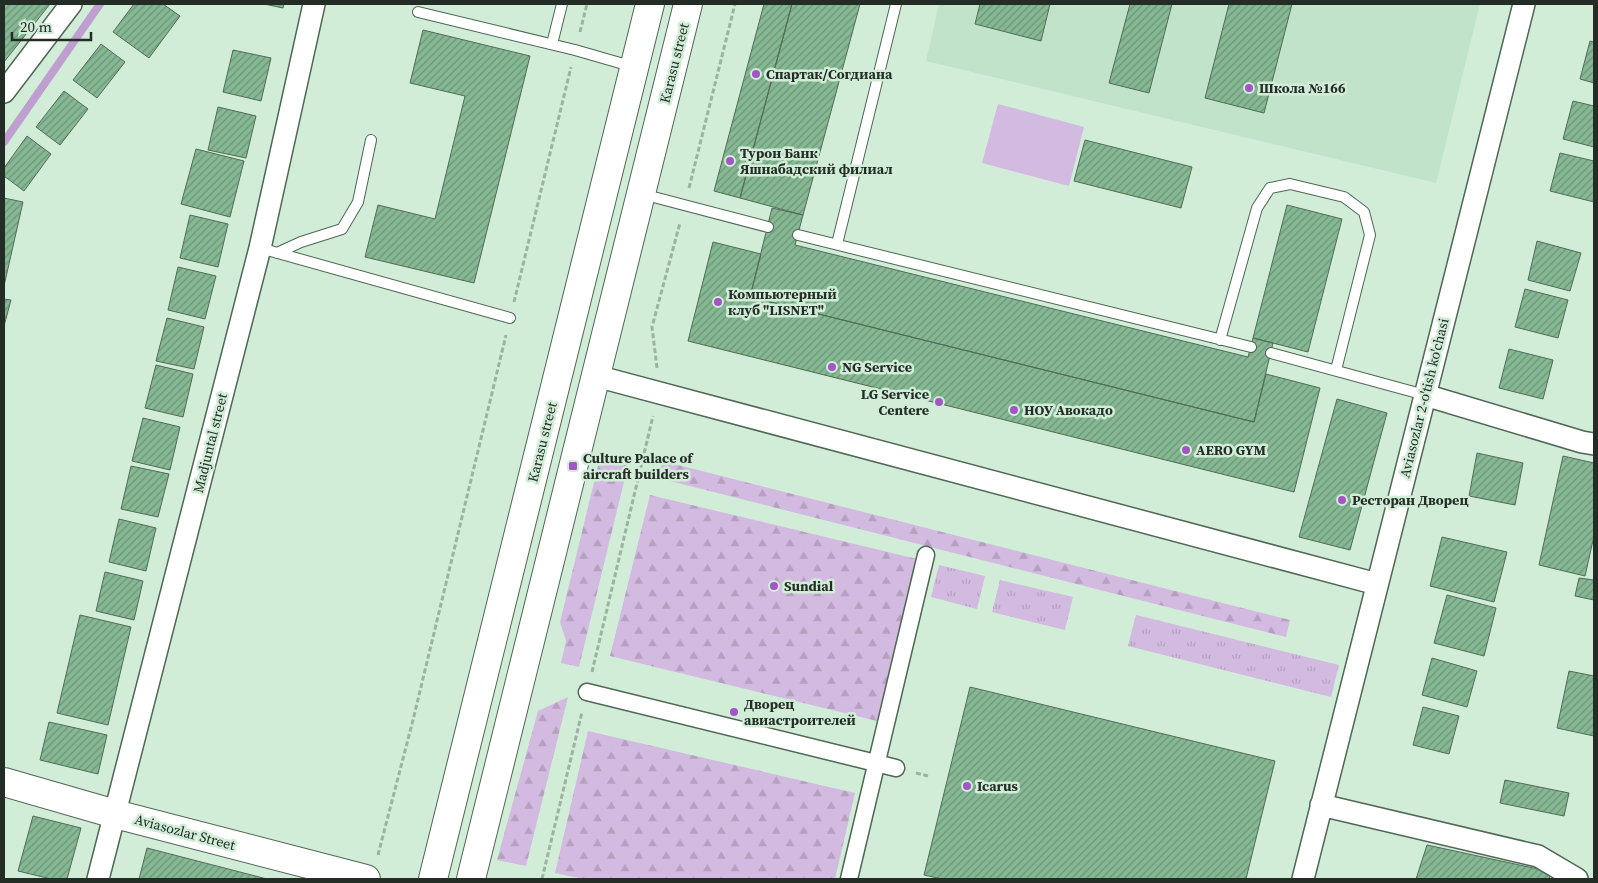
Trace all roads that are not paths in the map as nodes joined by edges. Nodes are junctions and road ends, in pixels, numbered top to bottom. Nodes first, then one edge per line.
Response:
1 (71, 4) edge
2 (314, 4) edge
3 (562, 4) edge
4 (650, 4) edge
5 (688, 4) edge
6 (896, 4) edge
7 (1524, 4) edge
8 (418, 12) dead end
9 (552, 44) junction
10 (634, 67) junction
11 (4, 92) edge
12 (371, 140) dead end
13 (641, 194) junction
14 (768, 227) dead end
15 (798, 234) dead end
16 (837, 244) junction
17 (268, 250) junction
18 (510, 318) road end
19 (1220, 340) junction
20 (1251, 347) dead end
21 (1271, 353) dead end
22 (1336, 370) junction
23 (596, 376) junction
24 (1425, 395) junction
25 (1594, 444) edge
26 (926, 555) dead end
27 (1377, 584) junction
28 (587, 692) road end
29 (876, 764) junction
30 (896, 768) dead end
31 (4, 782) edge
32 (1321, 806) junction
33 (115, 814) junction
34 (371, 871) edge
35 (98, 879) edge
36 (433, 879) edge
37 (471, 879) edge
38 (849, 879) edge
39 (1302, 879) edge
40 (1578, 879) edge

1 - 11 street
2 - 17 street, Madjuntal street
3 - 9 lane
4 - 10 main road, Karasu street
5 - 13 main road, Karasu street
6 - 16 lane
7 - 24 street, Aviasozlar 2-o'tish ko'chasi
8 - 9 lane
9 - 10 lane
10 - 36 main road, Karasu street
12 - 17 lane
13 - 14 lane
13 - 23 main road, Karasu street
15 - 16 lane
16 - 19 lane
17 - 18 lane
17 - 33 street, Madjuntal street
19 - 20 lane
19 - 22 lane
21 - 22 lane
22 - 24 lane
23 - 27 street
23 - 37 main road, Karasu street
24 - 25 street
24 - 27 street, Aviasozlar 2-o'tish ko'chasi
26 - 29 street
27 - 32 street, Aviasozlar 2-o'tish ko'chasi
28 - 29 street
29 - 30 street
29 - 38 street
31 - 33 main road, Aviasozlar Street
32 - 39 street, Aviasozlar 2-o'tish ko'chasi
32 - 40 street
33 - 34 main road, Aviasozlar Street
33 - 35 street, Madjuntal street

